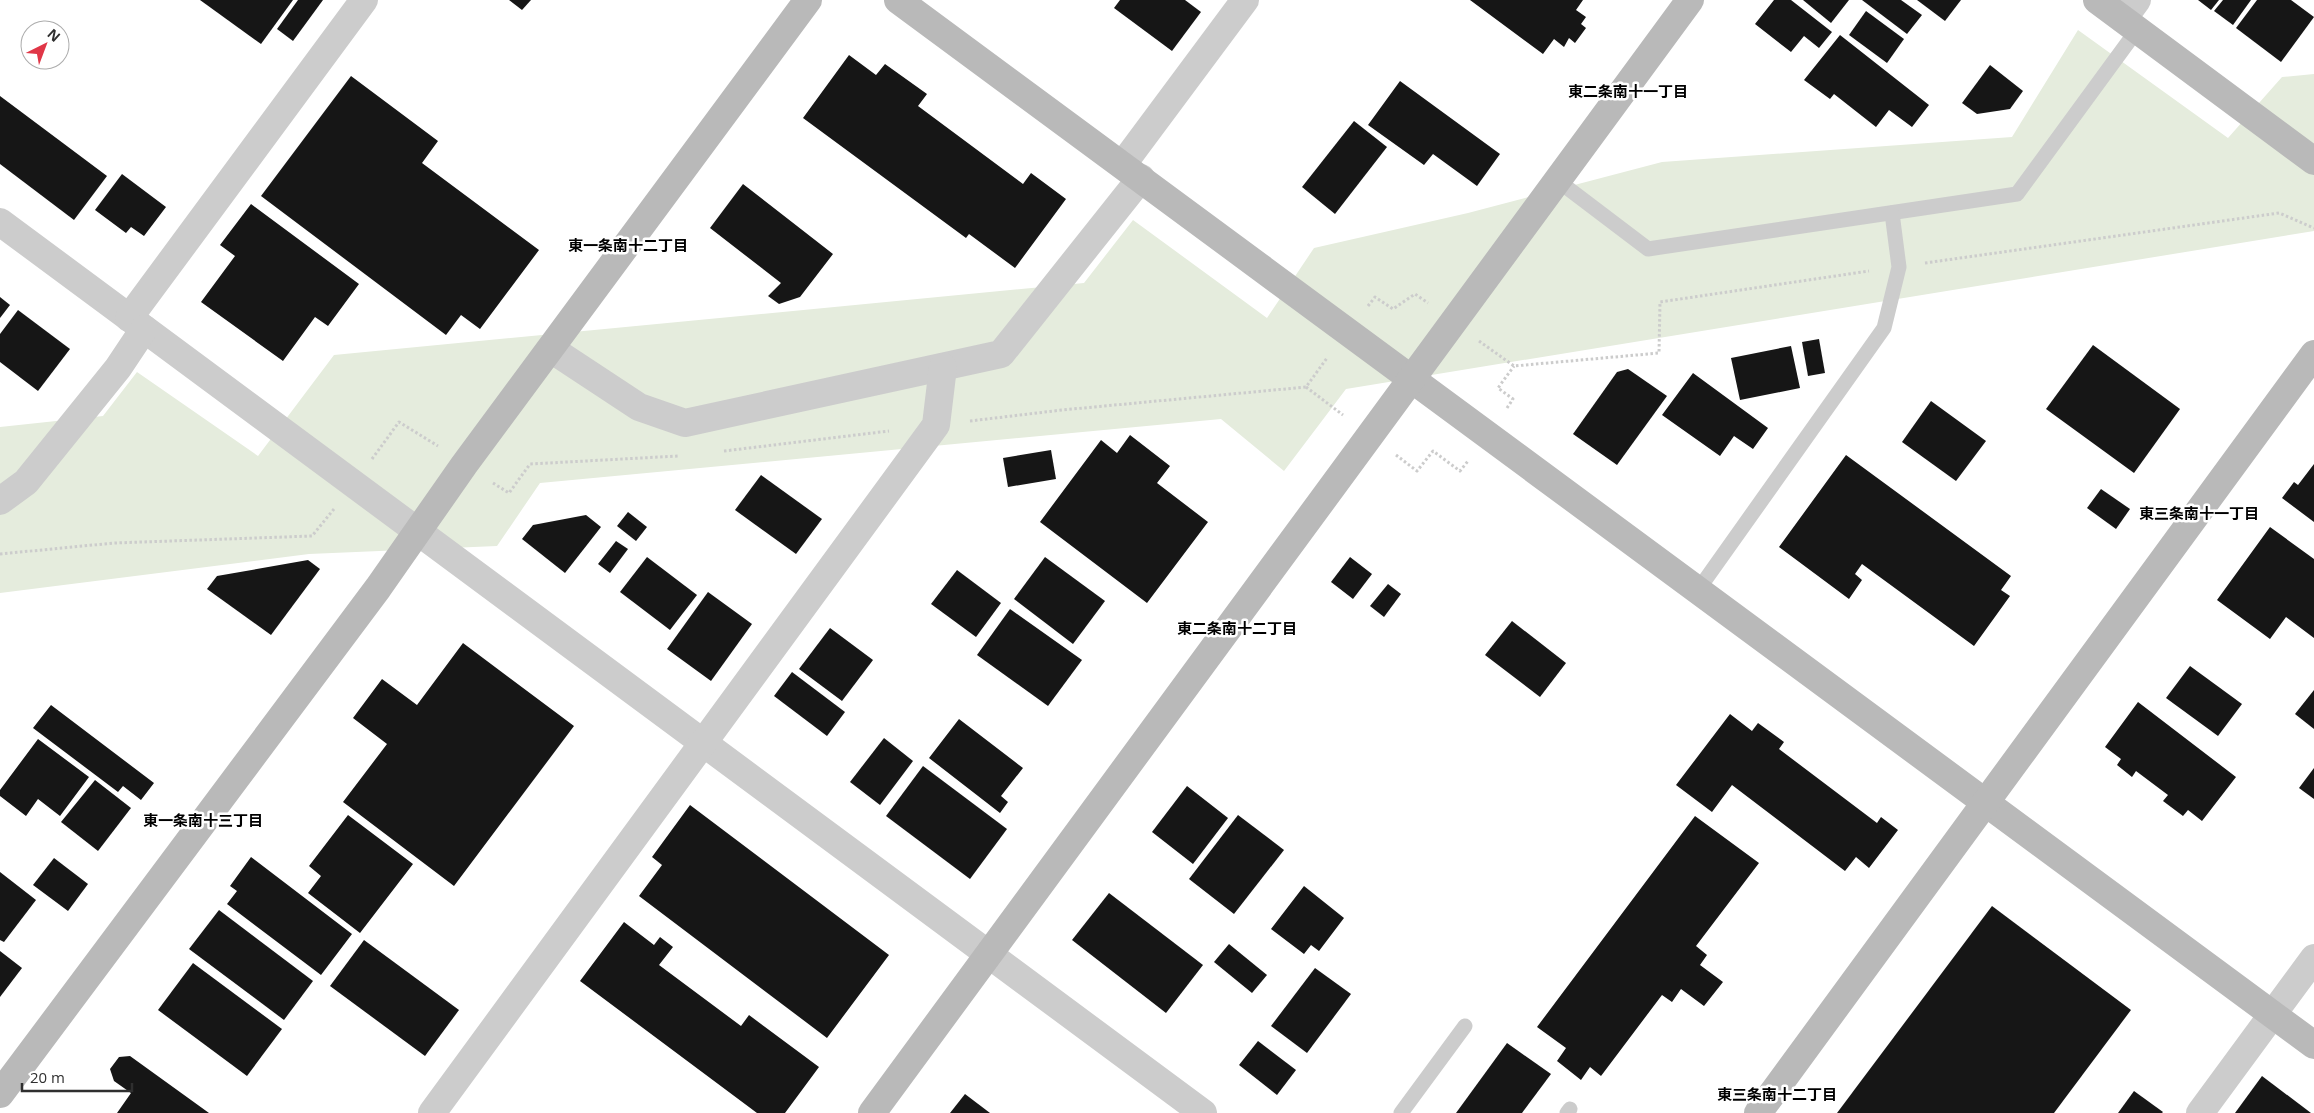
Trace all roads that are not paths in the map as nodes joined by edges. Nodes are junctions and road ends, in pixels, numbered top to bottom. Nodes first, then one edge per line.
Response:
1 (364, 0) edge
2 (808, 0) edge
3 (898, 0) edge
4 (1245, 0) edge
5 (1690, 0) edge
6 (2097, 0) edge
7 (2132, 16) edge
8 (2314, 161) edge
9 (1132, 172) junction
10 (1558, 180) junction
11 (1892, 213) junction
12 (0, 222) edge
13 (137, 324) junction
14 (551, 349) junction
15 (2314, 354) edge
16 (943, 367) junction
17 (1410, 378) junction
18 (0, 501) edge
19 (416, 532) junction
20 (1698, 590) junction
21 (704, 745) junction
22 (1986, 803) junction
23 (988, 955) junction
24 (2314, 958) edge
25 (2273, 1015) junction
26 (1465, 1026) dead end
27 (2314, 1045) edge
28 (0, 1094) edge
29 (432, 1113) edge
30 (872, 1113) edge
31 (1203, 1113) edge
32 (1401, 1113) edge
33 (1758, 1113) edge
34 (2200, 1113) edge

1 - 13 street
2 - 14 street
3 - 9 street
4 - 9 street
5 - 10 street
6 - 7 street
7 - 8 street
7 - 11 lane
9 - 16 street
9 - 17 street
10 - 11 lane
10 - 17 street
11 - 20 lane
12 - 13 street
13 - 18 street
13 - 19 street
14 - 16 street
14 - 19 street
15 - 22 street
16 - 21 street
17 - 20 street
17 - 23 street
19 - 21 street
19 - 28 street
20 - 22 street
21 - 23 street
21 - 29 street
22 - 25 street
22 - 33 street
23 - 30 street
23 - 31 street
24 - 25 street
25 - 27 street
25 - 34 street
26 - 32 lane

